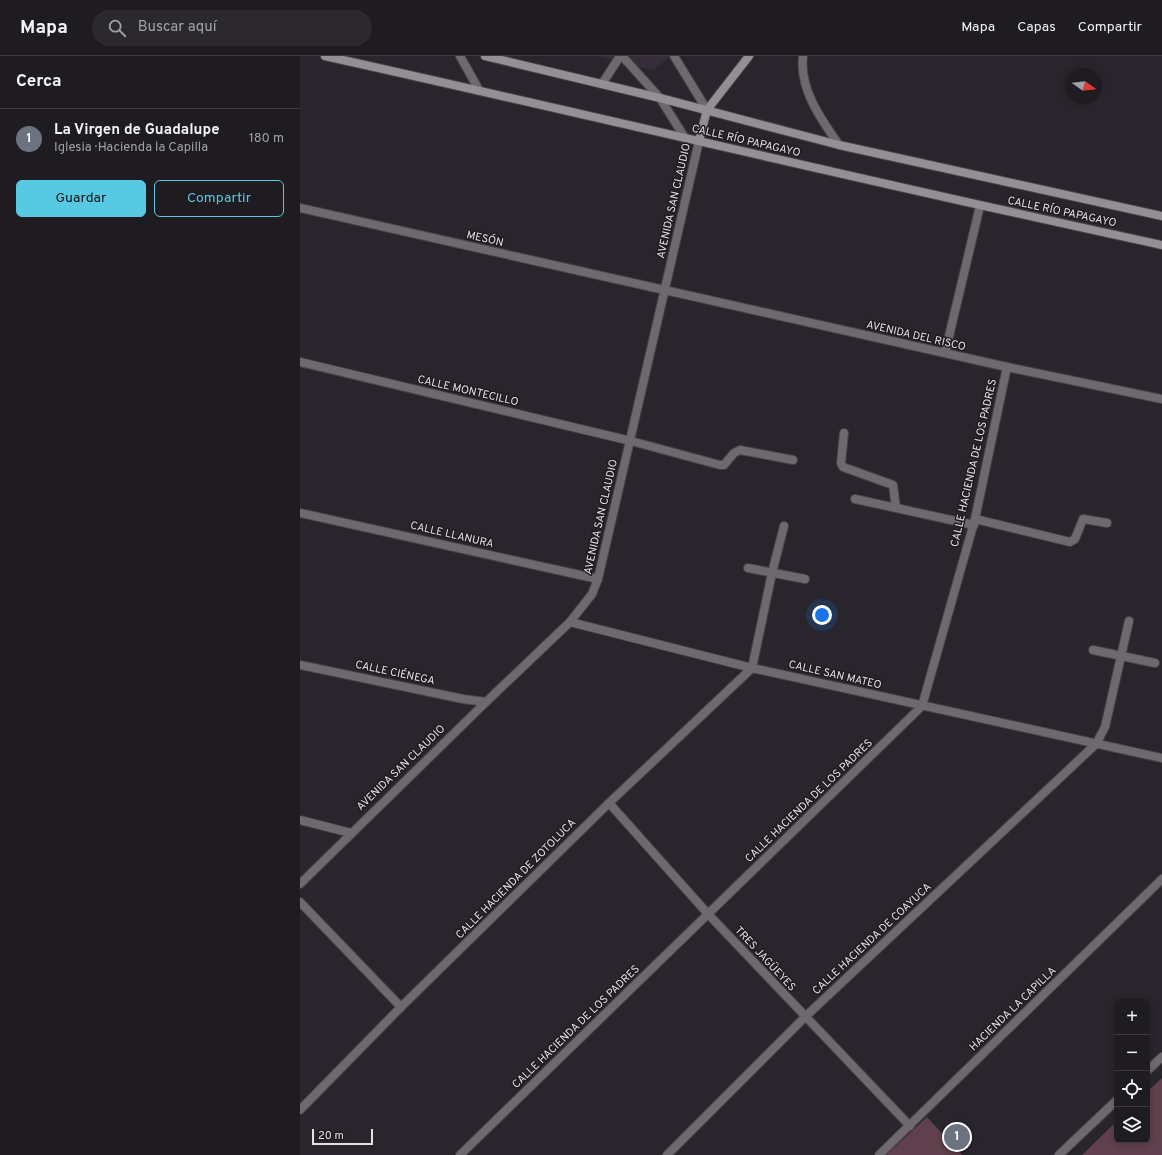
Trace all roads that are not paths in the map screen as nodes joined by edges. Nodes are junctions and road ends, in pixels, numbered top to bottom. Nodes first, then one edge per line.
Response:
1 (325, 56) edge
2 (460, 56) edge
3 (485, 56) edge
4 (621, 56) edge
5 (674, 56) edge
6 (750, 56) edge
7 (803, 56) edge
8 (602, 84) junction
9 (479, 90) junction
10 (660, 98) junction
11 (707, 110) junction
12 (685, 138) junction
13 (699, 142) junction
14 (839, 145) junction
15 (980, 206) junction
16 (300, 208) edge
17 (1162, 216) edge
18 (1162, 245) edge
19 (665, 290) junction
20 (945, 353) junction
21 (300, 362) edge
22 (1007, 367) junction
23 (1162, 399) edge
24 (844, 433) dead end
25 (631, 441) junction
26 (793, 460) dead end
27 (855, 499) dead end
28 (896, 508) junction
29 (300, 513) edge
30 (974, 522) junction
31 (1107, 523) dead end
32 (784, 526) dead end
33 (748, 568) dead end
34 (772, 573) junction
35 (598, 579) junction
36 (805, 579) dead end
37 (1129, 621) dead end
38 (570, 622) junction
39 (1093, 650) dead end
40 (1121, 656) junction
41 (1156, 664) dead end
42 (300, 665) edge
43 (752, 668) junction
44 (486, 702) junction
45 (922, 706) junction
46 (1096, 744) junction
47 (1162, 758) edge
48 (609, 803) junction
49 (300, 820) edge
50 (351, 833) junction
51 (1162, 879) edge
52 (300, 884) edge
53 (300, 902) edge
54 (708, 914) junction
55 (401, 1007) junction
56 (805, 1017) junction
57 (1162, 1057) edge
58 (1150, 1068) edge
59 (1114, 1103) edge
60 (300, 1110) edge
61 (910, 1126) junction
62 (460, 1155) edge
63 (667, 1155) edge
64 (879, 1155) edge
65 (1059, 1155) edge

1 - 9 main road, CALLE RÍO PAPAGAYO
2 - 9 street
3 - 8 main road, CALLE RÍO PAPAGAYO
4 - 8 street
4 - 10 street
5 - 11 street
6 - 11 main road, AVENIDA SAN CLAUDIO
7 - 14 street
8 - 10 main road, CALLE RÍO PAPAGAYO
9 - 12 main road, CALLE RÍO PAPAGAYO
10 - 11 main road, CALLE RÍO PAPAGAYO
10 - 12 street
11 - 13 main road, AVENIDA SAN CLAUDIO
11 - 14 main road, CALLE RÍO PAPAGAYO
12 - 13 main road, CALLE RÍO PAPAGAYO
13 - 15 main road, CALLE RÍO PAPAGAYO
13 - 19 street, AVENIDA SAN CLAUDIO
14 - 17 main road, CALLE RÍO PAPAGAYO
15 - 18 main road, CALLE RÍO PAPAGAYO
15 - 20 street
16 - 19 street, MESÓN
19 - 20 street, AVENIDA DEL RISCO
19 - 25 street, AVENIDA SAN CLAUDIO
20 - 22 street, AVENIDA DEL RISCO
21 - 25 street, CALLE MONTECILLO
22 - 23 street, AVENIDA DEL RISCO
22 - 30 street, CALLE HACIENDA DE LOS PADRES
24 - 28 street
25 - 26 street, CALLE MONTECILLO
25 - 35 street, AVENIDA SAN CLAUDIO
27 - 28 street
28 - 30 street
29 - 35 street, CALLE LLANURA
30 - 31 street
30 - 45 street, CALLE HACIENDA DE LOS PADRES
32 - 34 street
33 - 34 street
34 - 36 street
34 - 43 street
35 - 38 street, AVENIDA SAN CLAUDIO
37 - 40 street, CALLE HACIENDA DE COAYUCA
38 - 43 street, CALLE SAN MATEO
38 - 44 street, AVENIDA SAN CLAUDIO
39 - 40 street
40 - 41 street
40 - 46 street, CALLE HACIENDA DE COAYUCA
42 - 44 street, CALLE CIÉNEGA
43 - 45 street, CALLE SAN MATEO
43 - 48 street, CALLE HACIENDA DE ZOTOLUCA
44 - 50 street, AVENIDA SAN CLAUDIO
45 - 46 street, CALLE SAN MATEO
45 - 54 street, CALLE HACIENDA DE LOS PADRES
46 - 47 street, CALLE SAN MATEO
46 - 56 street, CALLE HACIENDA DE COAYUCA
48 - 54 street, TRES JAGÜEYES
48 - 55 street, CALLE HACIENDA DE ZOTOLUCA
49 - 50 street
50 - 52 street, AVENIDA SAN CLAUDIO
51 - 61 street, HACIENDA LA CAPILLA
53 - 55 street
54 - 56 street, TRES JAGÜEYES
54 - 62 street, CALLE HACIENDA DE LOS PADRES
55 - 60 street, CALLE HACIENDA DE ZOTOLUCA
56 - 61 street, TRES JAGÜEYES
56 - 63 street, CALLE HACIENDA DE COAYUCA
57 - 58 street
59 - 65 street
61 - 64 street, HACIENDA LA CAPILLA

